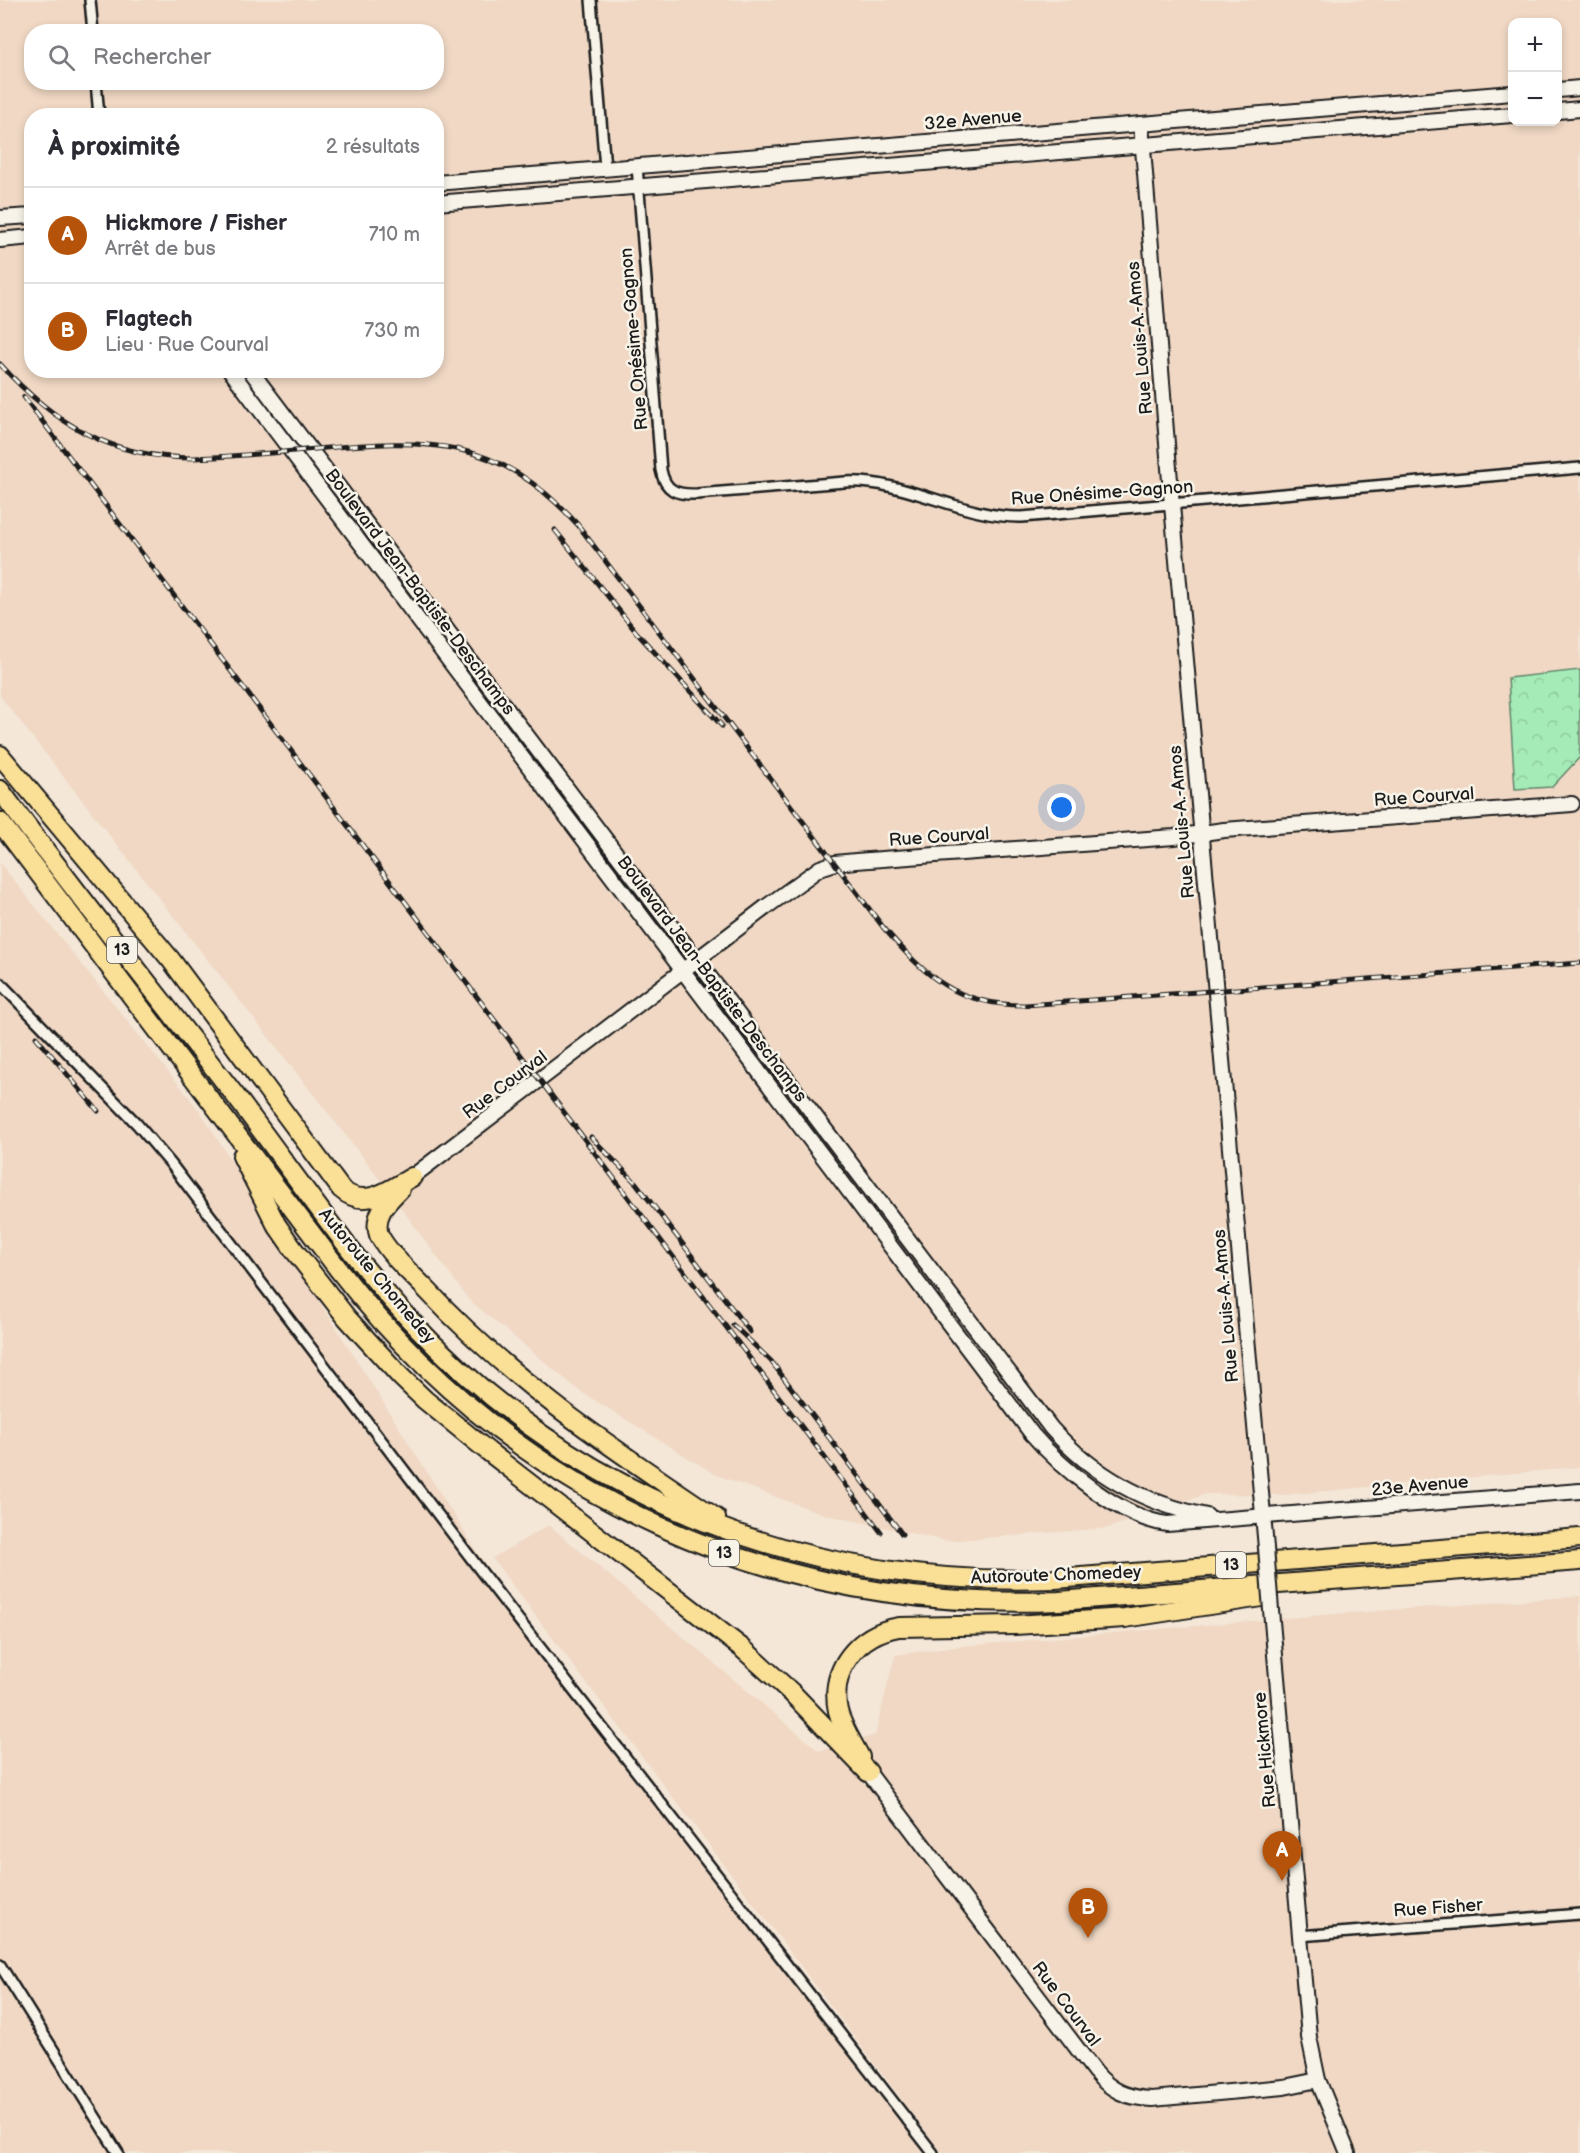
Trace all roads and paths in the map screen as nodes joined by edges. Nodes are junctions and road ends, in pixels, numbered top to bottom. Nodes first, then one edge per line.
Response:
1 (90, 0) edge
2 (591, 0) edge
3 (92, 24) edge
4 (1580, 88) edge
5 (97, 90) edge
6 (1562, 90) edge
7 (1508, 93) edge
8 (98, 108) edge
9 (1580, 109) edge
10 (1562, 111) edge
11 (1508, 115) edge
12 (1141, 124) junction
13 (1142, 145) junction
14 (637, 166) junction
15 (605, 168) junction
16 (444, 182) edge
17 (638, 187) junction
18 (444, 202) edge
19 (24, 216) edge
20 (0, 218) edge
21 (24, 238) edge
22 (0, 240) edge
23 (236, 378) edge
24 (256, 378) edge
25 (287, 419) junction
26 (274, 429) junction
27 (1580, 468) edge
28 (1172, 505) junction
29 (0, 755) edge
30 (0, 790) edge
31 (1572, 804) dead end
32 (590, 821) junction
33 (0, 822) edge
34 (577, 830) junction
35 (1202, 834) junction
36 (696, 962) junction
37 (684, 971) junction
38 (0, 983) edge
39 (222, 1117) junction
40 (412, 1177) junction
41 (1580, 1491) edge
42 (1263, 1517) junction
43 (1223, 1519) junction
44 (742, 1536) junction
45 (1580, 1538) edge
46 (1580, 1561) edge
47 (1395, 1575) junction
48 (868, 1772) junction
49 (1580, 1914) edge
50 (1299, 1936) junction
51 (0, 1965) edge
52 (1318, 2080) junction
53 (118, 2153) edge
54 (933, 2153) edge
55 (1348, 2153) edge

1 - 3 street
2 - 15 street
4 - 6 street
5 - 8 street
7 - 12 street, 32e Avenue
9 - 10 street
11 - 13 street
12 - 13 street, Rue Louis-A.-Amos
12 - 14 street, 32e Avenue
13 - 17 street
13 - 28 street, Rue Louis-A.-Amos
14 - 15 street, 32e Avenue
14 - 17 street, Rue Onésime-Gagnon
15 - 16 street, 32e Avenue
17 - 18 street
17 - 28 street, Rue Onésime-Gagnon
19 - 20 street
21 - 22 street
23 - 26 street, Boulevard Jean-Baptiste-Deschamps
24 - 25 street, Boulevard Jean-Baptiste-Deschamps
25 - 26 street
25 - 32 street, Boulevard Jean-Baptiste-Deschamps
26 - 34 street, Boulevard Jean-Baptiste-Deschamps
27 - 28 street, Rue Onésime-Gagnon
28 - 35 street, Rue Louis-A.-Amos
29 - 40 highway
30 - 44 highway, Autoroute Chomedey / 13
31 - 35 street, Rue Courval
32 - 34 street
32 - 36 street, Boulevard Jean-Baptiste-Deschamps
33 - 39 highway, Autoroute Chomedey / 13
34 - 37 street, Boulevard Jean-Baptiste-Deschamps
35 - 36 street, Rue Courval
35 - 42 street, Rue Louis-A.-Amos
36 - 37 street, Rue Courval
36 - 43 street, Boulevard Jean-Baptiste-Deschamps
37 - 40 street, Rue Courval
37 - 43 street, Boulevard Jean-Baptiste-Deschamps
38 - 54 street
39 - 47 highway, Autoroute Chomedey / 13
39 - 48 highway
40 - 44 highway
41 - 42 street, 23e Avenue
42 - 43 street, Boulevard Jean-Baptiste-Deschamps
42 - 50 street, Rue Hickmore, bridge
44 - 45 highway, Autoroute Chomedey / 13
46 - 47 highway, Autoroute Chomedey / 13
47 - 48 highway
48 - 52 street, Rue Courval
49 - 50 street, Rue Fisher
50 - 52 street, Rue Hickmore
51 - 53 street
52 - 55 street, Rue Hickmore

